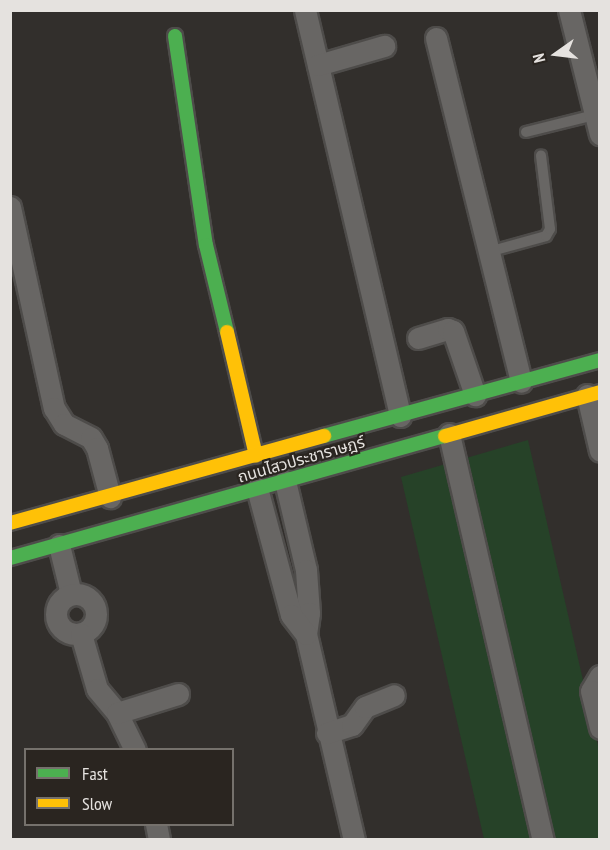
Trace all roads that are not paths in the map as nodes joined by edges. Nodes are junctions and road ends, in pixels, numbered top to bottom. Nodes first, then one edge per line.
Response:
1 (305, 10) edge
2 (569, 10) edge
3 (175, 36) dead end
4 (436, 38) dead end
5 (384, 46) dead end
6 (318, 65) junction
7 (597, 124) edge
8 (526, 132) dead end
9 (541, 156) dead end
10 (10, 207) edge
11 (487, 252) junction
12 (418, 338) dead end
13 (600, 360) edge
14 (521, 382) junction
15 (593, 394) edge
16 (475, 395) junction
17 (400, 416) junction
18 (449, 434) junction
19 (600, 451) edge
20 (256, 456) junction
21 (285, 481) junction
22 (257, 488) junction
23 (111, 497) junction
24 (10, 523) edge
25 (59, 544) junction
26 (10, 558) edge
27 (70, 594) junction
28 (81, 634) junction
29 (306, 634) junction
30 (600, 676) edge
31 (178, 694) dead end
32 (394, 695) dead end
33 (117, 713) junction
34 (600, 728) edge
35 (327, 733) junction
36 (134, 748) edge
37 (354, 840) edge
38 (543, 840) edge

1 - 6 street
2 - 7 street
3 - 20 main road
4 - 11 street
5 - 6 street
6 - 17 street
7 - 8 lane
9 - 11 lane
10 - 23 street
11 - 14 street
12 - 16 street
13 - 14 main road, ถนนไสวประชาราษฎร์
14 - 16 main road, ถนนไสวประชาราษฎร์
15 - 18 main road, ถนนไสวประชาราษฎร์
15 - 19 street
16 - 17 main road, ถนนไสวประชาราษฎร์
17 - 20 main road, ถนนไสวประชาราษฎร์
18 - 21 main road, ถนนไสวประชาราษฎร์
18 - 38 street
20 - 23 main road, ถนนไสวประชาราษฎร์
21 - 22 main road, ถนนไสวประชาราษฎร์
21 - 29 street
22 - 25 main road, ถนนไสวประชาราษฎร์
22 - 29 street
23 - 24 main road, ถนนไสวประชาราษฎร์
25 - 26 main road, ถนนไสวประชาราษฎร์
25 - 27 street
27 - 28 street
27 - 28 street
28 - 33 street
29 - 35 street
30 - 34 street
31 - 33 street
32 - 35 street
33 - 36 street
35 - 37 street

